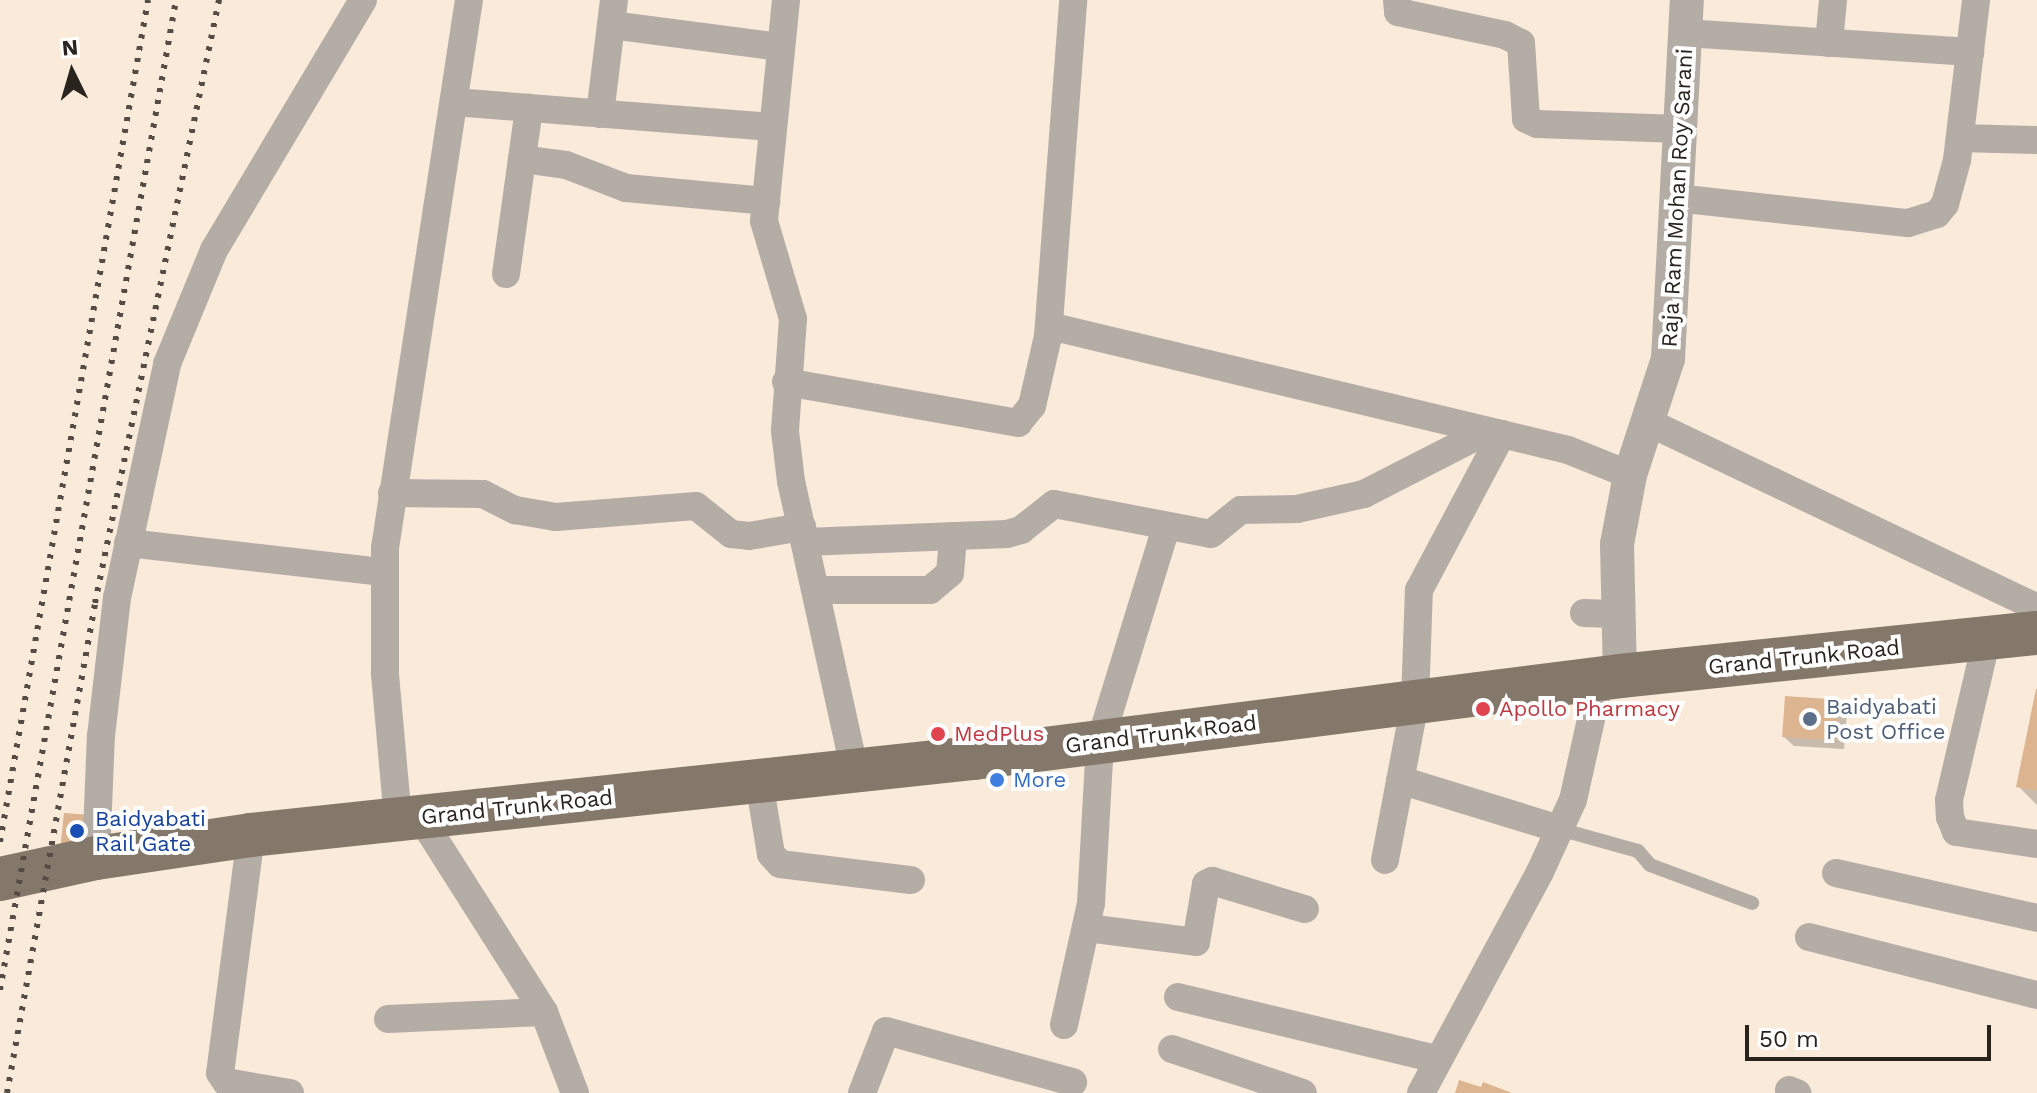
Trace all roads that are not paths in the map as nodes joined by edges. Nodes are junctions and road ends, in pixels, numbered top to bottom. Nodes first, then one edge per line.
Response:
1 (363, 0) edge
2 (469, 0) edge
3 (786, 0) edge
4 (1073, 0) edge
5 (1397, 0) edge
6 (1833, 0) edge
7 (1976, 0) edge
8 (612, 13) edge
9 (1686, 17) edge
10 (1829, 43) junction
11 (780, 47) junction
12 (1970, 52) junction
13 (454, 102) junction
14 (529, 108) junction
15 (600, 114) junction
16 (772, 127) junction
17 (1680, 129) junction
18 (1960, 138) junction
19 (2037, 140) edge
20 (522, 159) junction
21 (1676, 198) junction
22 (766, 201) junction
23 (506, 274) dead end
24 (1048, 336) junction
25 (786, 382) junction
26 (1650, 423) junction
27 (1495, 432) junction
28 (1630, 475) junction
29 (392, 493) junction
30 (1166, 528) junction
31 (803, 535) junction
32 (953, 536) junction
33 (128, 543) junction
34 (383, 572) junction
35 (816, 590) junction
36 (2037, 608) edge
37 (1584, 613) dead end
38 (1619, 614) junction
39 (2037, 633) edge
40 (1987, 638) junction
41 (1610, 677) junction
42 (1415, 702) junction
43 (1100, 742) junction
44 (855, 771) junction
45 (1400, 780) junction
46 (759, 781) junction
47 (410, 819) junction
48 (1559, 829) junction
49 (251, 835) junction
50 (2037, 844) edge
51 (96, 858) junction
52 (1385, 860) dead end
53 (1836, 873) dead end
54 (0, 879) edge
55 (911, 880) dead end
56 (1752, 903) dead end
57 (1305, 909) dead end
58 (2037, 918) edge
59 (1087, 928) junction
60 (1809, 937) dead end
61 (2037, 995) edge
62 (1178, 997) dead end
63 (544, 1012) junction
64 (388, 1019) dead end
65 (1064, 1025) dead end
66 (1172, 1049) dead end
67 (1436, 1059) junction
68 (1073, 1082) dead end
69 (219, 1083) edge
70 (290, 1093) edge
71 (575, 1093) edge
72 (862, 1093) edge
73 (1303, 1093) edge
74 (1421, 1093) edge

1 - 33 street
2 - 13 street
3 - 11 street
4 - 24 street
5 - 17 street
6 - 10 street
7 - 12 street
8 - 11 street
8 - 15 street
9 - 10 street
9 - 17 street, Raja Ram Mohan Roy Sarani
10 - 12 street
11 - 16 street
12 - 18 street
13 - 14 street
13 - 29 street
14 - 15 street
14 - 20 street
15 - 16 street
16 - 22 street
17 - 21 street, Raja Ram Mohan Roy Sarani
18 - 19 street
18 - 21 street
20 - 22 street
20 - 23 street
21 - 26 street, Raja Ram Mohan Roy Sarani
22 - 25 street
24 - 25 street
24 - 27 street
25 - 31 street
26 - 28 street, Raja Ram Mohan Roy Sarani
26 - 36 street
27 - 28 street
27 - 30 street
27 - 42 street
28 - 38 street, Raja Ram Mohan Roy Sarani
29 - 31 street
29 - 34 street
30 - 32 street
30 - 43 street
31 - 32 street
31 - 35 street
32 - 35 street
33 - 34 street
33 - 51 street
34 - 47 street
35 - 44 street
37 - 38 street
38 - 41 street, Raja Ram Mohan Roy Sarani
39 - 40 main road, Grand Trunk Road
40 - 41 main road, Grand Trunk Road
40 - 50 street
41 - 42 main road, Grand Trunk Road
41 - 48 street
42 - 43 main road, Grand Trunk Road
42 - 45 street
43 - 44 main road, Grand Trunk Road
43 - 59 street
44 - 46 main road, Grand Trunk Road
45 - 48 street
45 - 52 street
46 - 47 main road, Grand Trunk Road
46 - 55 street
47 - 49 main road, Grand Trunk Road
47 - 63 street
48 - 56 lane
48 - 67 street
49 - 51 main road, Grand Trunk Road
49 - 69 street
51 - 54 main road, Grand Trunk Road
53 - 58 street
57 - 59 street
59 - 65 street
60 - 61 street
62 - 67 street
63 - 64 street
63 - 71 street
66 - 73 street
67 - 74 street
68 - 72 street
69 - 70 street

